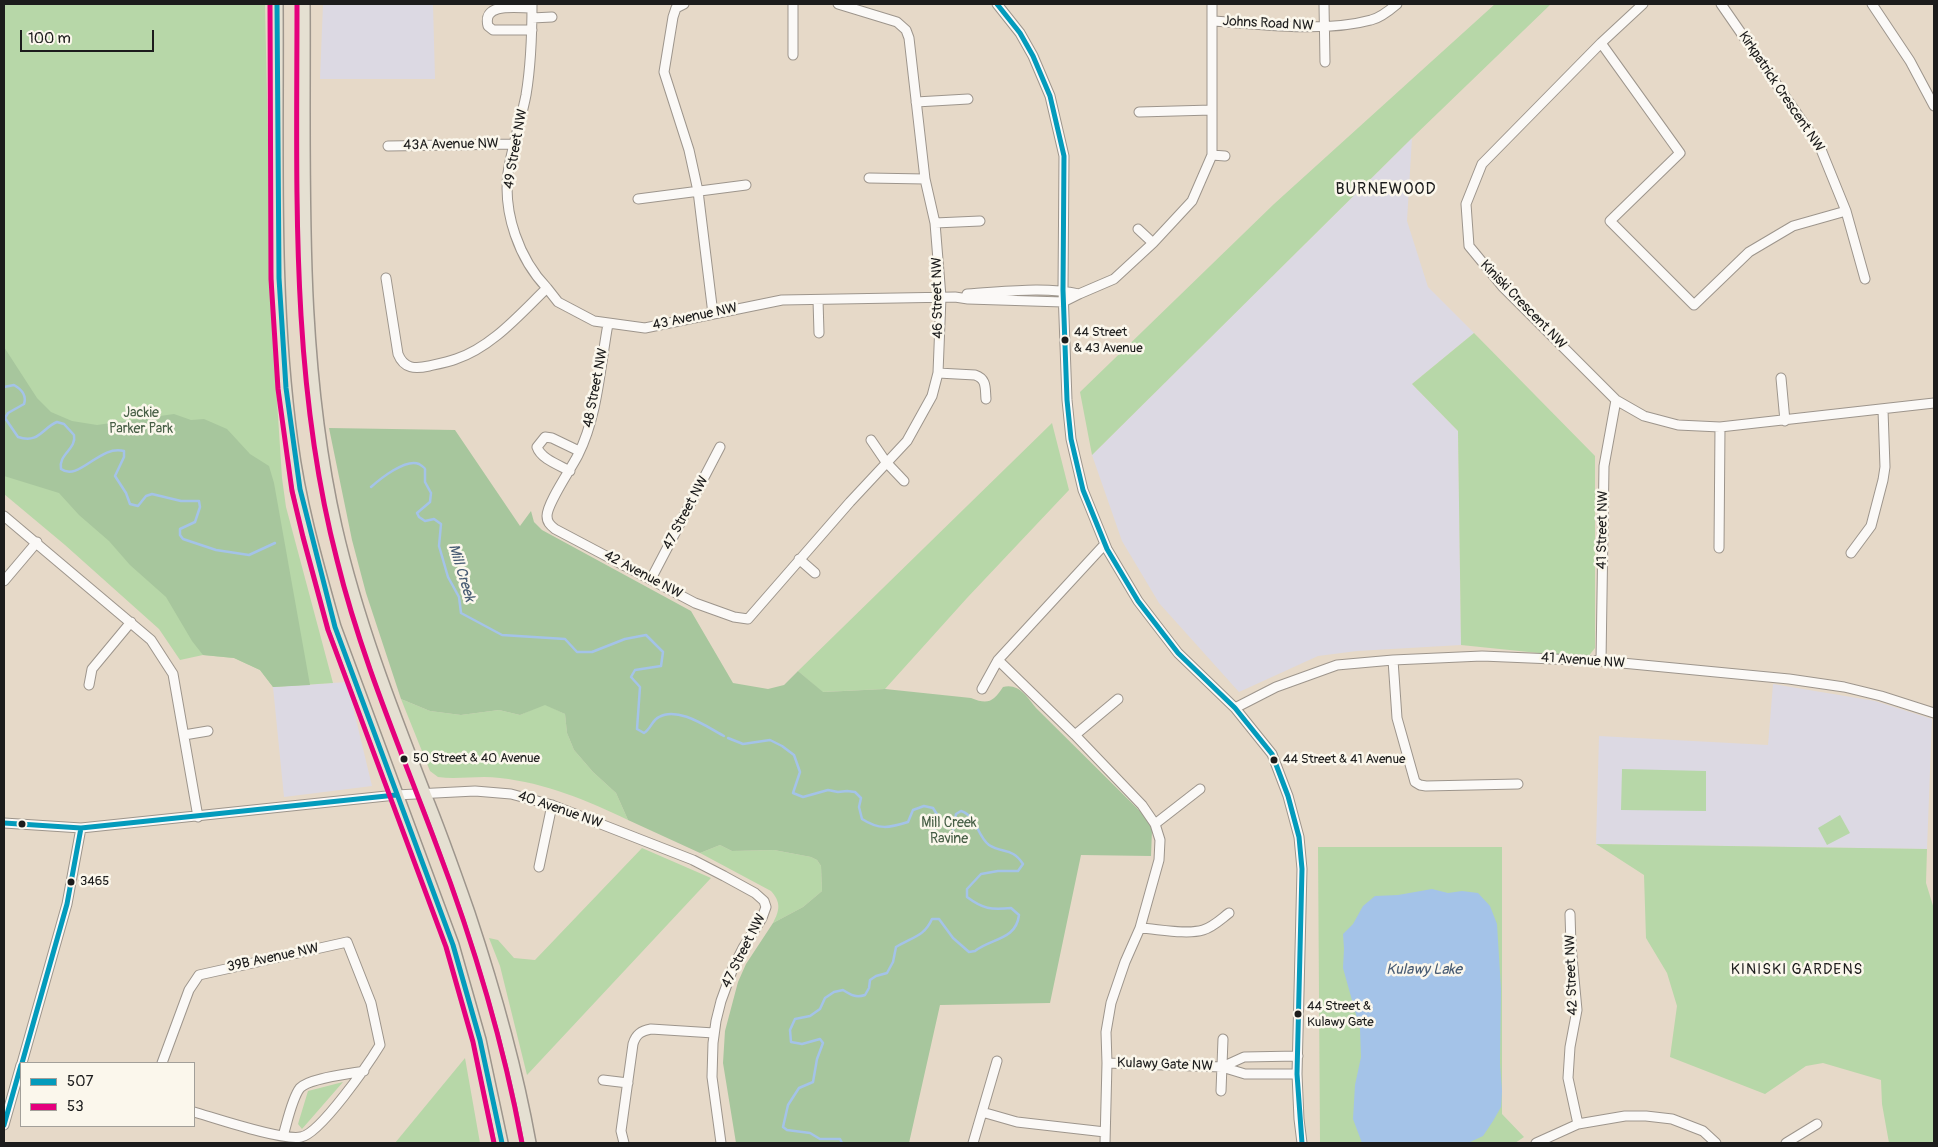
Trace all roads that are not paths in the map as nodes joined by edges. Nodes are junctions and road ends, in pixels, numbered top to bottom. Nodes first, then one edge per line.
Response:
1 (277, 4) edge
2 (304, 4) edge
3 (793, 4) edge
4 (838, 4) edge
5 (996, 4) edge
6 (1212, 4) edge
7 (1324, 4) edge
8 (1397, 4) edge
9 (1643, 4) edge
10 (1721, 4) edge
11 (1872, 4) edge
12 (532, 6) edge
13 (680, 6) edge
14 (552, 16) dead end
15 (532, 18) junction
16 (1212, 21) junction
17 (1324, 27) junction
18 (532, 30) junction
19 (1601, 43) junction
20 (792, 55) dead end
21 (1325, 62) dead end
22 (664, 72) junction
23 (653, 73) dead end
24 (968, 99) dead end
25 (916, 102) junction
26 (1934, 106) edge
27 (1212, 110) junction
28 (1139, 112) dead end
29 (514, 144) junction
30 (388, 146) dead end
31 (1212, 155) junction
32 (1225, 156) dead end
33 (869, 178) dead end
34 (925, 179) junction
35 (746, 185) dead end
36 (698, 191) junction
37 (638, 199) dead end
38 (1846, 211) junction
39 (980, 221) dead end
40 (935, 223) junction
41 (1138, 228) dead end
42 (1153, 243) junction
43 (386, 278) dead end
44 (1865, 279) dead end
45 (547, 288) junction
46 (1062, 290) junction
47 (1079, 294) junction
48 (941, 297) junction
49 (955, 297) junction
50 (818, 300) junction
51 (1063, 302) junction
52 (713, 314) junction
53 (608, 324) junction
54 (819, 333) dead end
55 (938, 373) junction
56 (1781, 378) dead end
57 (986, 399) dead end
58 (1616, 400) junction
59 (1934, 403) edge
60 (1883, 410) junction
61 (1785, 421) junction
62 (1720, 427) junction
63 (871, 440) dead end
64 (720, 447) dead end
65 (580, 451) junction
66 (886, 462) junction
67 (570, 471) junction
68 (904, 482) dead end
69 (4, 516) edge
70 (547, 517) joint
71 (37, 542) junction
72 (1104, 544) junction
73 (1719, 548) dead end
74 (1851, 554) dead end
75 (799, 559) junction
76 (815, 573) dead end
77 (651, 579) junction
78 (4, 580) edge
79 (748, 619) joint
80 (131, 622) junction
81 (998, 660) junction
82 (1393, 660) junction
83 (1601, 661) junction
84 (89, 685) dead end
85 (982, 689) dead end
86 (1118, 699) dead end
87 (1235, 708) junction
88 (1934, 713) edge
89 (208, 731) dead end
90 (184, 735) junction
91 (1075, 735) junction
92 (1518, 784) dead end
93 (1200, 789) dead end
94 (426, 794) junction
95 (396, 795) junction
96 (552, 805) junction
97 (198, 818) junction
98 (4, 823) edge
99 (1155, 824) junction
100 (81, 828) junction
101 (539, 867) dead end
102 (766, 907) joint
103 (1229, 913) dead end
104 (1570, 914) dead end
105 (1140, 928) junction
106 (714, 1033) junction
107 (1223, 1039) dead end
108 (1298, 1056) junction
109 (997, 1061) dead end
110 (23, 1062) edge
111 (162, 1062) edge
112 (1107, 1063) junction
113 (1222, 1067) junction
114 (20, 1071) edge
115 (364, 1071) junction
116 (1297, 1074) junction
117 (603, 1080) dead end
118 (628, 1083) junction
119 (1221, 1092) dead end
120 (195, 1112) edge
121 (982, 1112) junction
122 (1578, 1124) junction
123 (1817, 1124) dead end
124 (4, 1125) edge
125 (1105, 1132) junction
126 (283, 1136) junction
127 (502, 1143) edge
128 (530, 1143) edge
129 (624, 1143) edge
130 (721, 1143) edge
131 (973, 1143) edge
132 (1105, 1143) edge
133 (1302, 1143) edge
134 (1536, 1143) edge
135 (1716, 1143) edge
136 (1786, 1143) edge

1 - 95 main road
2 - 94 main road
3 - 20 street
4 - 25 street, 46 Street NW
5 - 46 street
6 - 16 street
7 - 17 street, Johns Road NW
8 - 17 street, Johns Road NW
9 - 19 street, Kiniski Crescent NW
10 - 38 street, Kirkpatrick Crescent NW
11 - 26 street
12 - 15 street, 49 Street NW
12 - 18 street, 49 Street NW
13 - 22 street
14 - 15 street
15 - 18 street, 49 Street NW
16 - 17 street, Johns Road NW
16 - 27 street
17 - 21 street, Johns Road NW
18 - 29 street, 49 Street NW
19 - 38 street
19 - 58 street, Kiniski Crescent NW
22 - 23 street
22 - 36 street
24 - 25 street
25 - 34 street, 46 Street NW
27 - 28 street
27 - 31 street
29 - 30 street, 43A Avenue NW
29 - 45 street, 49 Street NW
31 - 32 street
31 - 42 street
33 - 34 street
34 - 40 street, 46 Street NW
35 - 36 street
36 - 37 street
36 - 52 street
38 - 44 street, Kirkpatrick Crescent NW
39 - 40 street
40 - 48 street, 46 Street NW
41 - 42 street
42 - 47 street
43 - 45 street
45 - 53 street, 43 Avenue NW
46 - 47 street, 43 Avenue NW
46 - 49 street, 43 Avenue NW
46 - 51 street
47 - 51 street
48 - 49 street, 43 Avenue NW
48 - 50 street, 43 Avenue NW
48 - 55 street, 46 Street NW
49 - 51 street, 43 Avenue NW
50 - 52 street, 43 Avenue NW
50 - 54 street
51 - 72 street
52 - 53 street, 43 Avenue NW
53 - 65 street, 48 Street NW
55 - 57 street
55 - 66 street, 46 Street NW
56 - 61 street
58 - 62 street, Kiniski Crescent NW
58 - 83 street, 41 Street NW
59 - 60 street, Kiniski Crescent NW
60 - 61 street, Kiniski Crescent NW
60 - 74 street
61 - 62 street, Kiniski Crescent NW
62 - 73 street
63 - 66 street
64 - 77 street, 47 Street NW
65 - 67 street, 48 Street NW
65 - 67 street
66 - 68 street
66 - 75 street, 46 Street NW
67 - 70 street, 48 Street NW
69 - 71 street
70 - 77 street, 42 Avenue NW
71 - 78 street
71 - 80 street
72 - 81 street
72 - 87 street
75 - 76 street
75 - 79 street, 46 Street NW
77 - 79 street, 42 Avenue NW
80 - 84 street
80 - 90 street
81 - 85 street
81 - 91 street
82 - 83 street, 41 Avenue NW
82 - 87 street, 41 Avenue NW
82 - 92 street
83 - 88 street, 41 Avenue NW
86 - 91 street
87 - 108 street
89 - 90 street
90 - 97 street
91 - 99 street
93 - 99 street
94 - 95 street, 40 Avenue NW
94 - 96 street, 40 Avenue NW
94 - 128 main road
95 - 97 street, 40 Avenue NW
95 - 127 main road
96 - 101 street
96 - 102 street, 40 Avenue NW
97 - 100 street, 40 Avenue NW
98 - 100 street, 40 Avenue NW
99 - 105 street
100 - 110 street
102 - 106 street, 47 Street NW
103 - 105 street
104 - 122 street, 42 Street NW
105 - 112 street
106 - 118 street
106 - 130 street, 47 Street NW
107 - 113 street, Kulawy Gate NW
108 - 113 street, Kulawy Gate NW
108 - 116 street
109 - 121 street
111 - 115 street, 39B Avenue NW
112 - 113 street, Kulawy Gate NW
112 - 125 street
113 - 116 street, Kulawy Gate NW
113 - 119 street, Kulawy Gate NW
114 - 124 street
115 - 126 street
115 - 126 street
116 - 133 street
117 - 118 street
118 - 129 street
120 - 126 street
121 - 125 street
121 - 131 street
122 - 134 street
122 - 135 street
123 - 136 street
125 - 132 street

